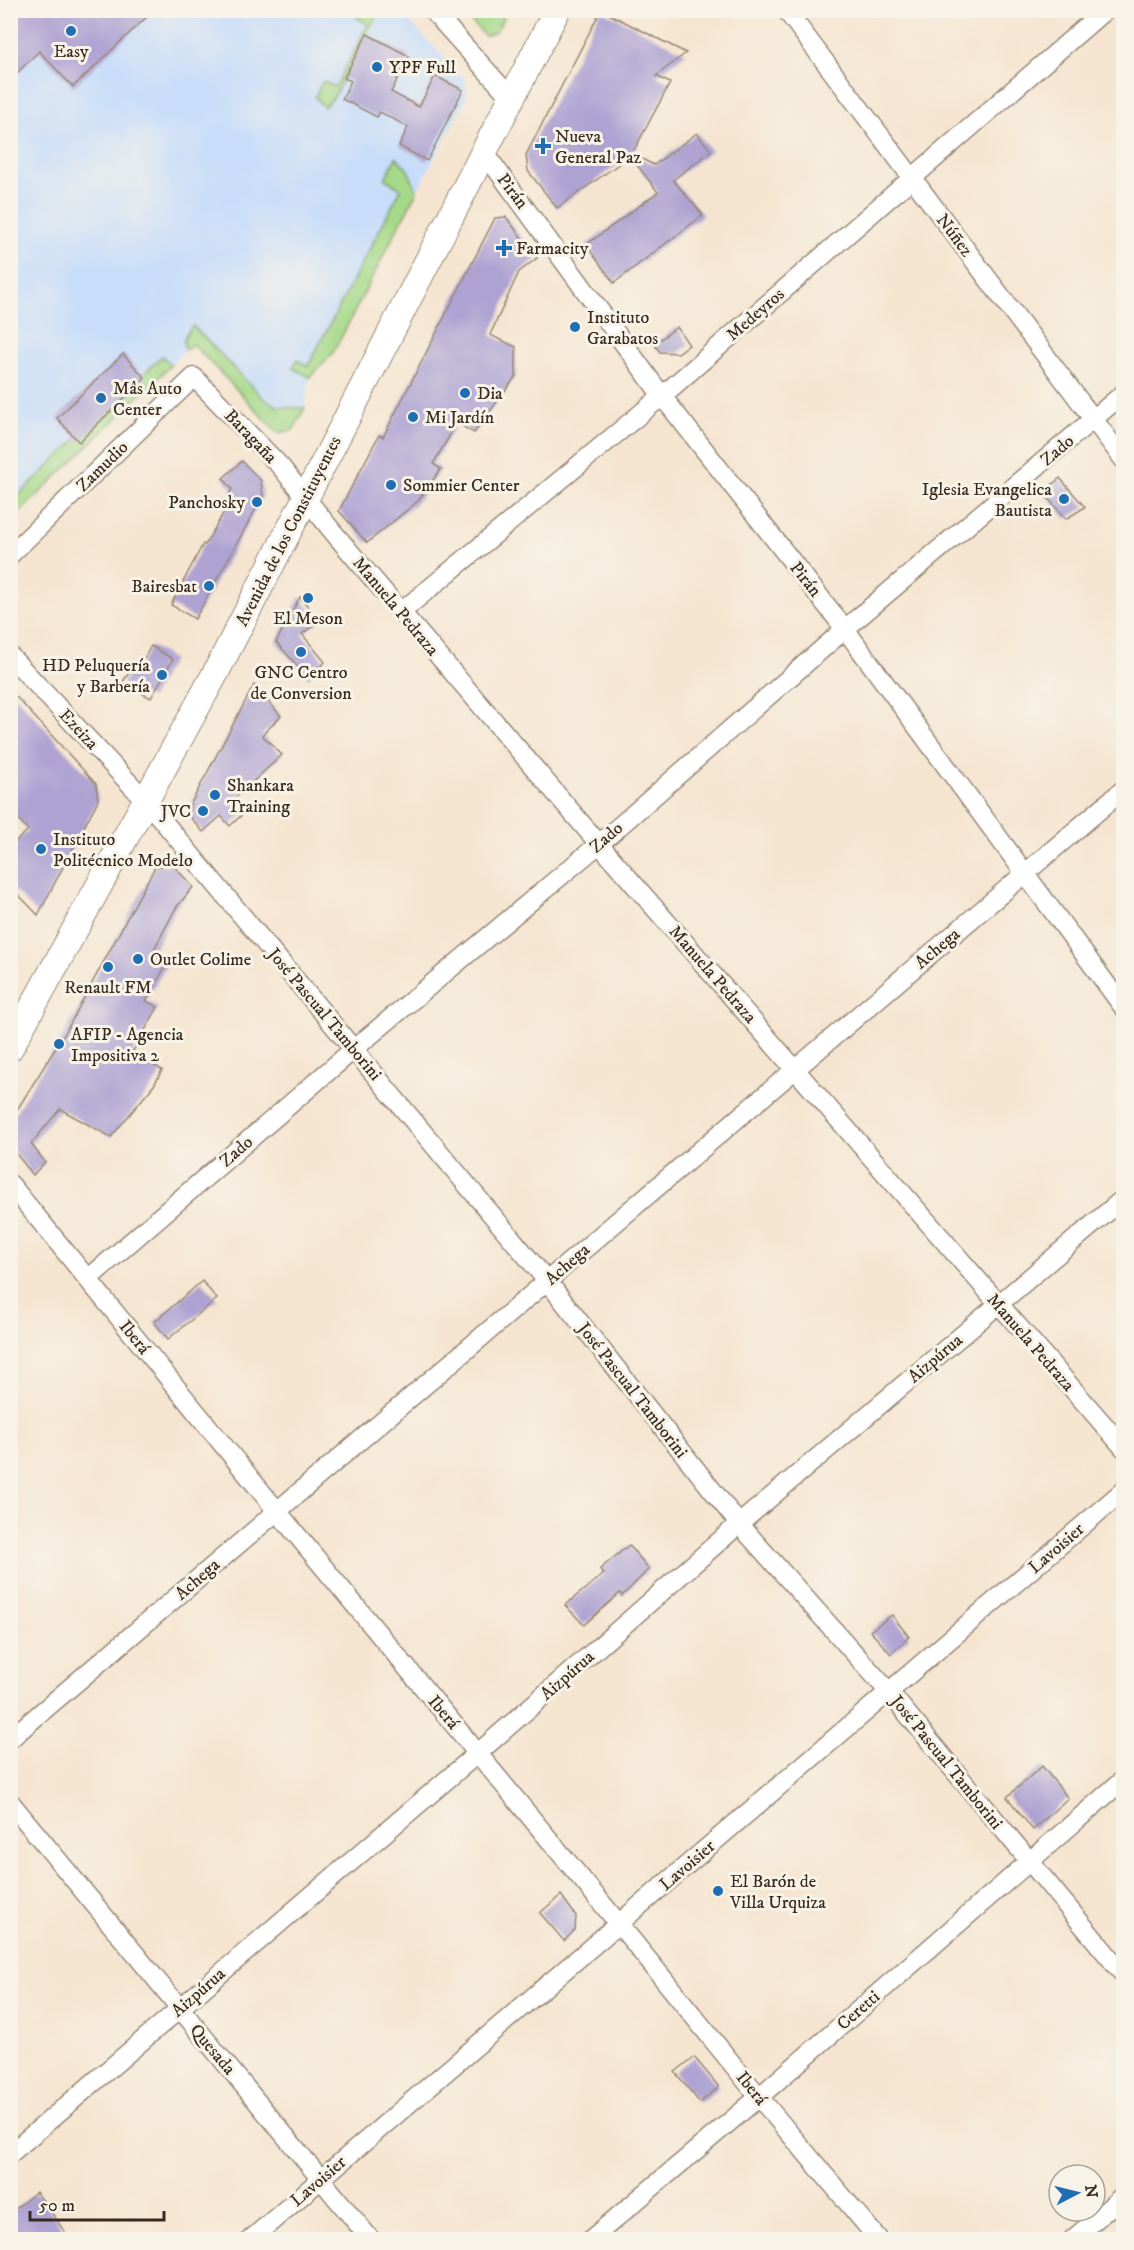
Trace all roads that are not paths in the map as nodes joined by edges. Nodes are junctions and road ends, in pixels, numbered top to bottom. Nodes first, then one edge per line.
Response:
1 (432, 10) edge
2 (558, 10) edge
3 (786, 10) edge
4 (1105, 10) edge
5 (512, 99) junction
6 (484, 152) junction
7 (912, 177) junction
8 (194, 377) joint
9 (1124, 393) edge
10 (662, 396) junction
11 (1093, 419) junction
12 (1124, 460) edge
13 (305, 498) junction
14 (10, 555) edge
15 (401, 612) junction
16 (845, 629) junction
17 (10, 656) edge
18 (1124, 789) edge
19 (147, 802) junction
20 (599, 844) junction
21 (1024, 874) junction
22 (1124, 1008) edge
23 (10, 1047) edge
24 (354, 1048) junction
25 (795, 1068) junction
26 (10, 1184) edge
27 (1124, 1198) edge
28 (88, 1279) junction
29 (548, 1282) junction
30 (998, 1304) junction
31 (1124, 1448) edge
32 (1124, 1490) edge
33 (277, 1511) junction
34 (739, 1524) junction
35 (889, 1692) junction
36 (10, 1739) edge
37 (478, 1753) junction
38 (1124, 1779) edge
39 (10, 1802) edge
40 (1028, 1861) junction
41 (619, 1924) junction
42 (1124, 1975) edge
43 (179, 2008) junction
44 (759, 2097) junction
45 (10, 2154) edge
46 (321, 2179) junction
47 (1124, 2195) edge
48 (250, 2240) edge
49 (371, 2240) edge
50 (590, 2240) edge
51 (879, 2240) edge
52 (1072, 2240) edge

1 - 5 street
2 - 5 main road, Avenida de los Constituyentes
3 - 7 street, Núñez
4 - 7 street, Medeyros
5 - 6 main road, Avenida de los Constituyentes
6 - 10 street, Pirán
6 - 13 main road, Avenida de los Constituyentes
7 - 10 street, Medeyros
7 - 11 street, Núñez
8 - 13 street, Baragaña
8 - 14 street, Zamudio
9 - 11 street, Zado
10 - 15 street, Medeyros
10 - 16 street, Pirán
11 - 12 street, Núñez
11 - 16 street, Zado
13 - 15 street, Manuela Pedraza
13 - 19 main road, Avenida de los Constituyentes
15 - 20 street, Manuela Pedraza
16 - 20 street, Zado
16 - 21 street, Pirán
17 - 19 street, Ezeiza
18 - 21 street, Achega
19 - 23 main road, Avenida de los Constituyentes
19 - 24 street, José Pascual Tamborini
20 - 24 street, Zado
20 - 25 street, Manuela Pedraza
21 - 22 street, Pirán
21 - 25 street, Achega
24 - 28 street, Zado
24 - 29 street, José Pascual Tamborini
25 - 29 street, Achega
25 - 30 street, Manuela Pedraza
26 - 28 street, Iberá
27 - 30 street, Aizpúrua
28 - 33 street, Iberá
29 - 33 street, Achega
29 - 34 street, José Pascual Tamborini
30 - 31 street, Manuela Pedraza
30 - 34 street, Aizpúrua
32 - 35 street, Lavoisier
33 - 36 street, Achega
33 - 37 street, Iberá
34 - 35 street, José Pascual Tamborini
34 - 37 street, Aizpúrua
35 - 40 street, José Pascual Tamborini
35 - 41 street, Lavoisier
37 - 41 street, Iberá
37 - 43 street, Aizpúrua
38 - 40 street, Ceretti
39 - 43 street, Quesada
40 - 42 street, José Pascual Tamborini
40 - 44 street, Ceretti
41 - 44 street, Iberá
41 - 46 street, Lavoisier
43 - 45 street, Aizpúrua
43 - 46 street, Quesada
44 - 50 street, Ceretti
44 - 51 street, Iberá
46 - 48 street, Lavoisier
46 - 49 street, Quesada
47 - 52 street

